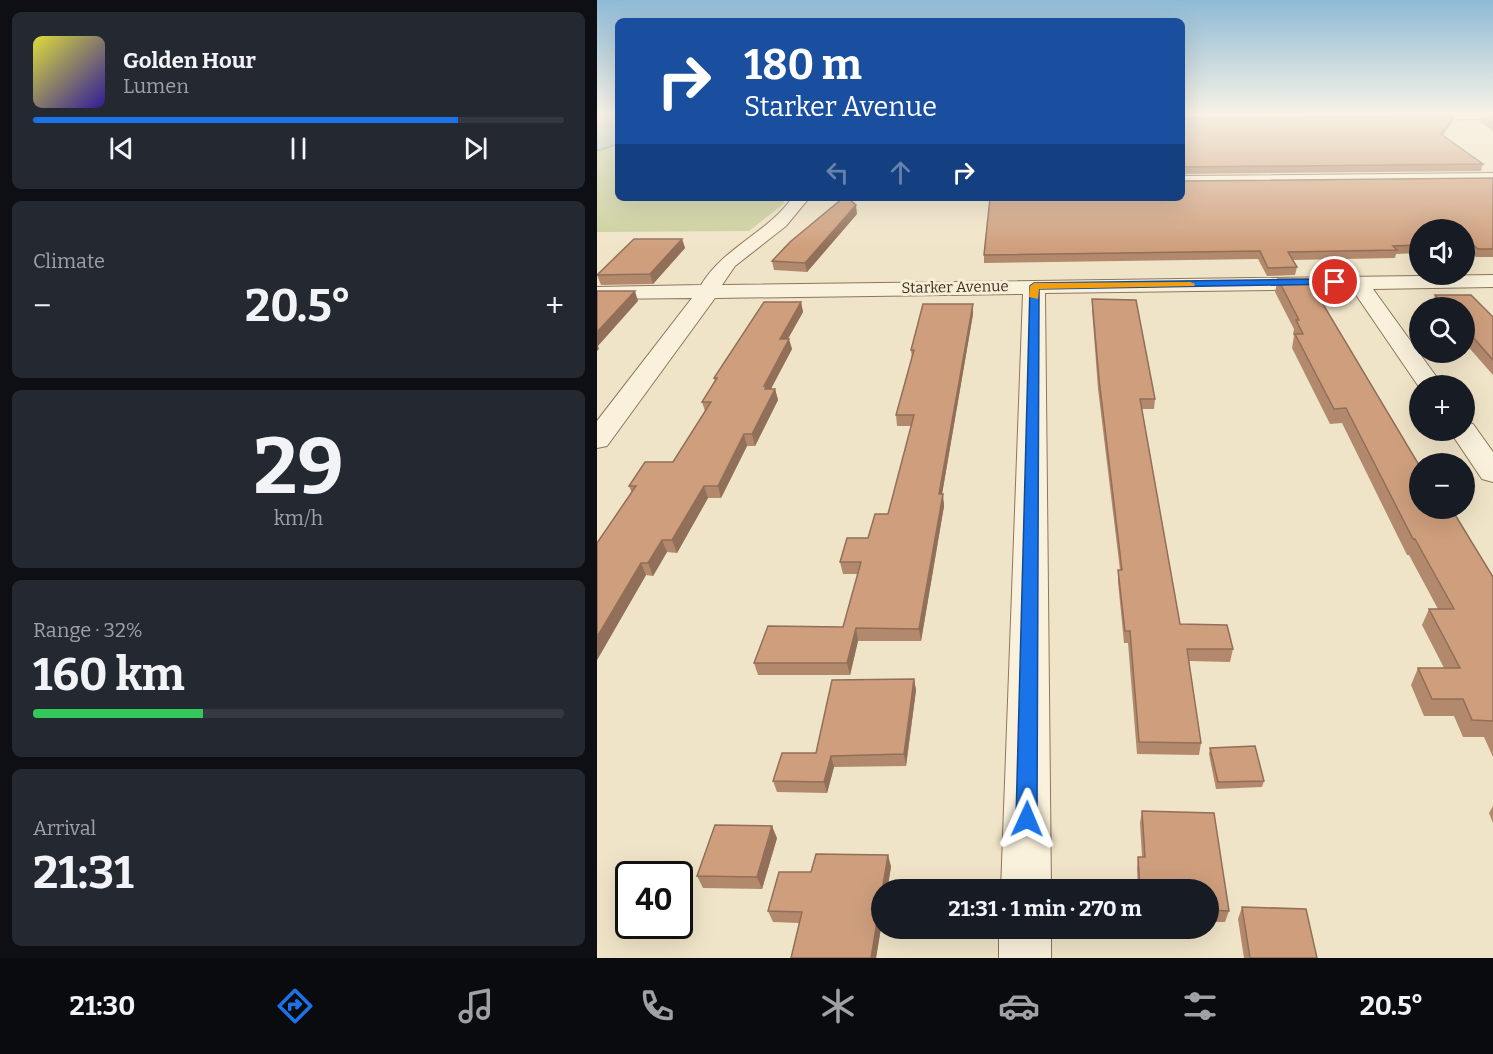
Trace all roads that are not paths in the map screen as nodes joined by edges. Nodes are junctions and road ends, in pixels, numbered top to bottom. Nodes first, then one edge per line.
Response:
1 (1493, 178) edge
2 (1185, 181) edge
3 (799, 201) edge
4 (1493, 281) edge
5 (1358, 282) junction
6 (1034, 286) junction
7 (708, 292) junction
8 (597, 293) edge
9 (1423, 375) edge
10 (597, 440) edge
11 (1471, 441) edge
12 (1493, 473) edge
13 (1026, 879) edge
14 (1025, 939) edge
15 (1025, 958) edge

1 - 2 street
3 - 7 street
4 - 5 street, Starker Avenue
5 - 6 street, Starker Avenue
5 - 9 street
6 - 7 street, Starker Avenue
6 - 13 street
7 - 8 street, Starker Avenue
7 - 10 street
11 - 12 street
14 - 15 street

